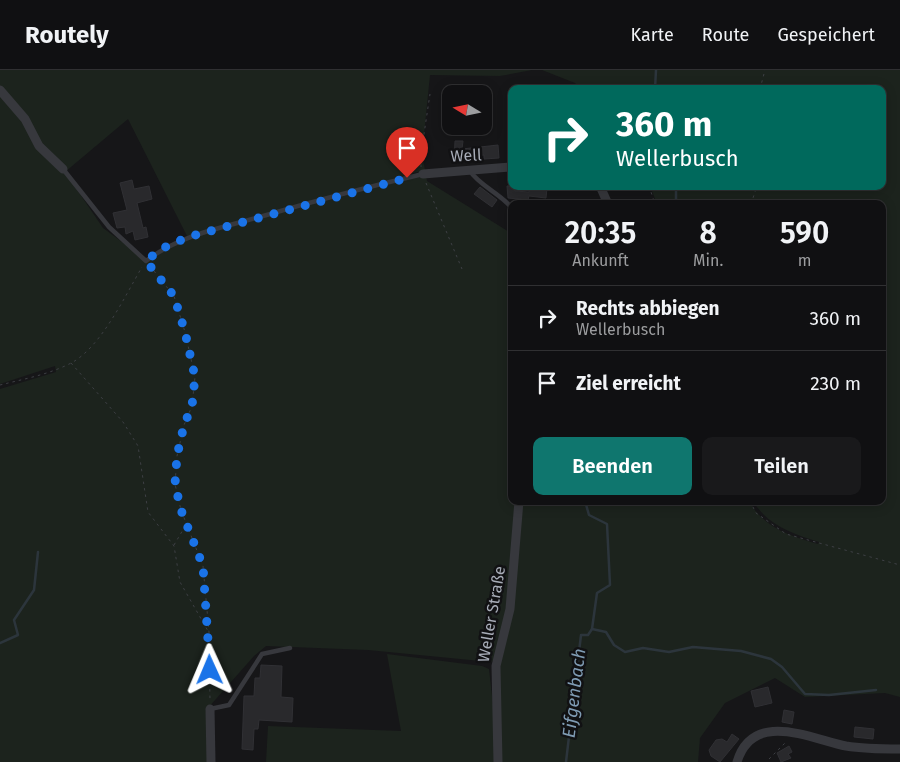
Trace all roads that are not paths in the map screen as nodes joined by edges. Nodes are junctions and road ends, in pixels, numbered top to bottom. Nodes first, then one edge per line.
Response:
1 (0, 90) edge
2 (508, 167) edge
3 (63, 169) joint
4 (469, 170) junction
5 (423, 174) joint
6 (508, 203) edge
7 (519, 505) edge
8 (290, 648) dead end
9 (210, 709) joint
10 (900, 749) edge
11 (210, 762) edge
12 (498, 762) edge
13 (738, 762) edge

1 - 3 street
2 - 4 street, Well
3 - 5 lane
4 - 5 street, Well
4 - 6 lane
7 - 12 street, Weller Straße
8 - 9 lane
9 - 11 street
10 - 13 street

